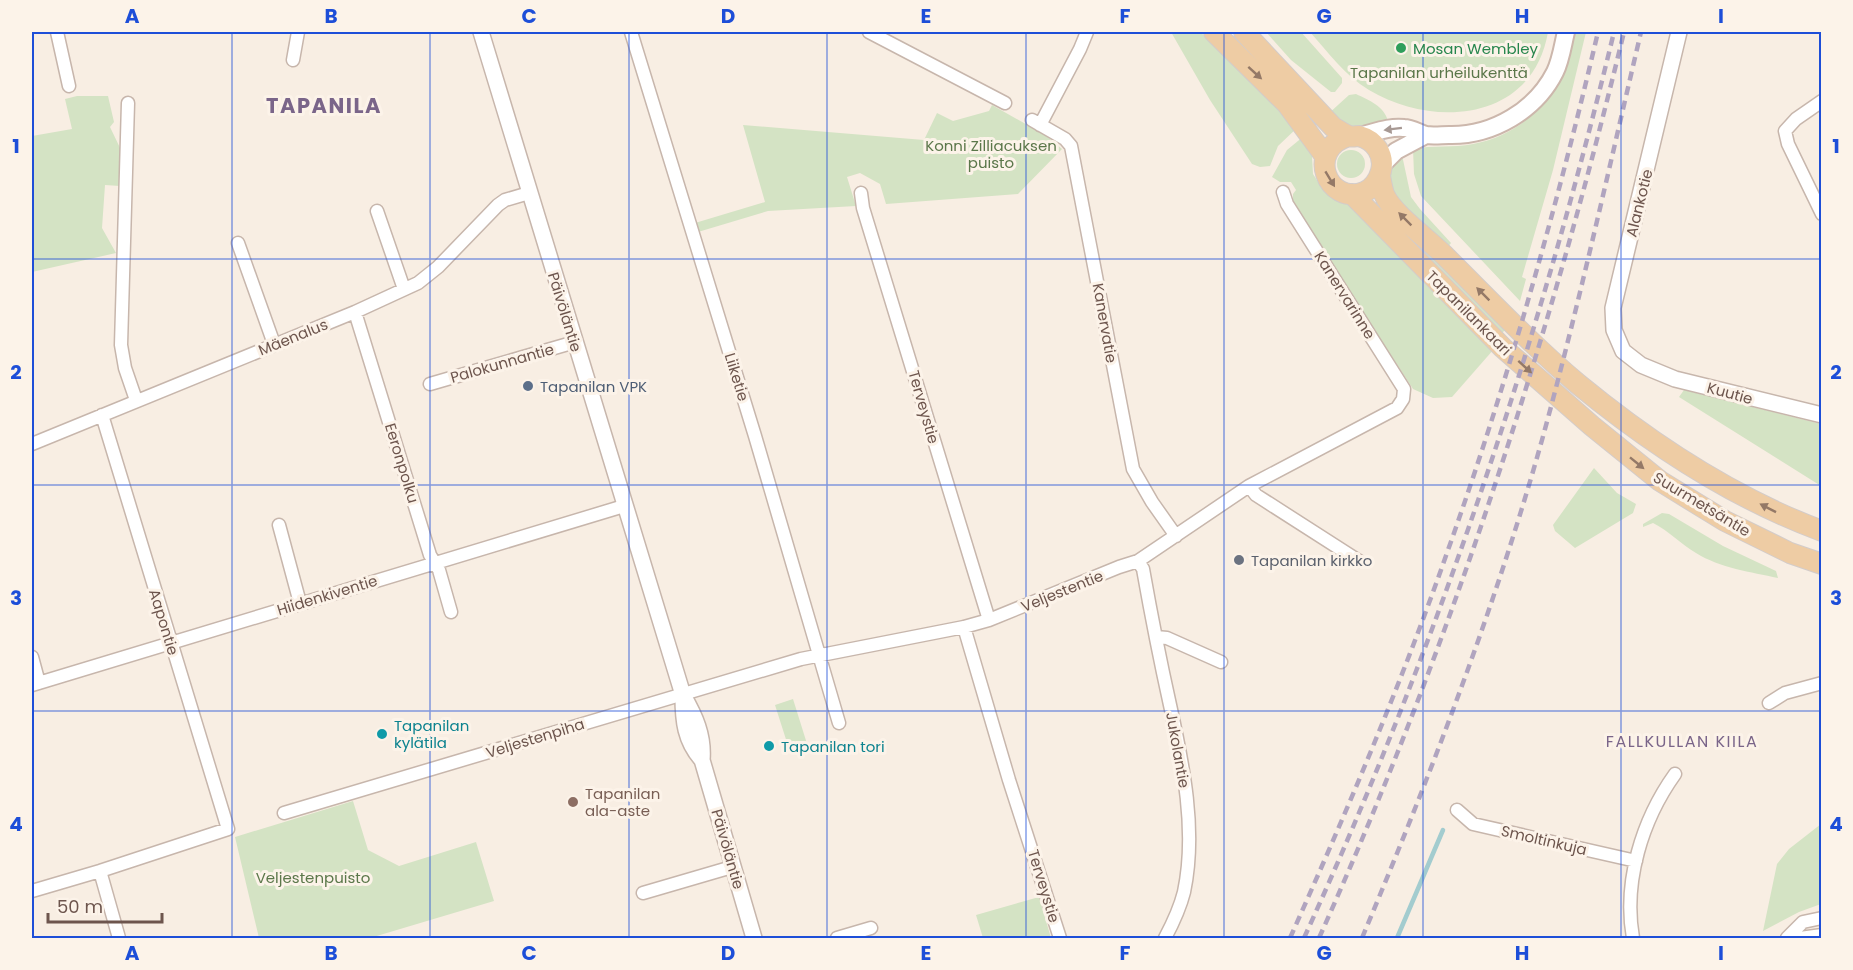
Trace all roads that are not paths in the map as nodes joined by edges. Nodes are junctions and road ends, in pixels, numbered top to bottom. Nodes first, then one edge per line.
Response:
1 (57, 32) edge
2 (297, 32) edge
3 (481, 32) edge
4 (631, 32) edge
5 (869, 32) edge
6 (1086, 32) edge
7 (1214, 32) edge
8 (1244, 32) edge
9 (1566, 32) edge
10 (1679, 32) edge
11 (293, 60) dead end
12 (69, 86) dead end
13 (1821, 101) edge
14 (128, 103) dead end
15 (1005, 103) dead end
16 (1426, 135) junction
17 (1354, 136) junction
18 (1325, 156) junction
19 (1381, 170) junction
20 (1283, 192) dead end
21 (529, 193) junction
22 (861, 193) dead end
23 (1352, 194) junction
24 (377, 211) dead end
25 (1821, 214) edge
26 (238, 243) dead end
27 (404, 289) junction
28 (355, 312) junction
29 (575, 342) junction
30 (274, 344) junction
31 (1641, 365) joint
32 (430, 384) dead end
33 (1403, 399) joint
34 (136, 400) junction
35 (1604, 404) joint
36 (102, 415) junction
37 (1821, 416) edge
38 (1592, 426) joint
39 (32, 444) edge
40 (1249, 486) junction
41 (624, 506) junction
42 (279, 525) dead end
43 (1821, 531) edge
44 (1176, 536) junction
45 (1138, 561) junction
46 (1359, 561) dead end
47 (435, 562) junction
48 (1821, 564) edge
49 (300, 603) junction
50 (451, 612) dead end
51 (989, 620) junction
52 (964, 627) junction
53 (1156, 637) junction
54 (171, 643) junction
55 (818, 655) junction
56 (32, 657) edge
57 (1221, 662) dead end
58 (1821, 683) edge
59 (35, 684) edge
60 (683, 695) junction
61 (1769, 703) dead end
62 (839, 723) dead end
63 (1675, 774) dead end
64 (1457, 810) dead end
65 (284, 813) dead end
66 (1636, 861) junction
67 (732, 867) junction
68 (99, 871) junction
69 (32, 891) edge
70 (643, 893) dead end
71 (1821, 918) edge
72 (871, 928) dead end
73 (1821, 935) edge
74 (119, 939) edge
75 (754, 939) edge
76 (837, 939) edge
77 (1060, 939) edge
78 (1165, 939) edge
79 (1633, 939) edge
80 (1787, 939) edge
81 (1800, 939) edge

1 - 12 street
2 - 11 street
3 - 21 street, Päivöläntie
4 - 55 street, Liiketie
5 - 15 street
6 - 44 street, Kanervatie
7 -> 18 main road
8 - 17 main road
9 - 16 main road
10 - 31 street, Alankotie
13 - 25 street
14 - 34 street
16 -> 17 main road
16 - 19 main road
17 - 18 main road
17 - 19 main road
18 -> 23 main road
19 - 23 main road
35 -> 19 main road, Tapanilankaari
20 - 33 street, Kanervarinne
21 - 27 street, Mäenalus
21 - 29 street, Päivöläntie
22 - 51 street, Terveystie
23 -> 38 main road, Tapanilankaari
24 - 27 street
26 - 30 street
27 - 28 street, Mäenalus
28 - 30 street, Mäenalus
28 - 47 street, Eeronpolku
29 - 32 street, Palokunnantie
29 - 41 street, Päivöläntie
30 - 34 street, Mäenalus
31 - 37 street, Kuutie
33 - 40 street, Veljestentie
34 - 36 street, Mäenalus
43 -> 35 main road, Suurmetsäntie
36 - 39 street, Mäenalus
36 - 54 street, Aapontie
38 -> 48 main road, Suurmetsäntie
40 - 44 street, Veljestentie
40 - 46 street
41 - 47 street, Hiidenkiventie
41 - 60 street, Päivöläntie
42 - 49 street
44 - 45 street, Veljestentie
45 - 51 street, Veljestentie
45 - 53 street, Jukolantie
47 - 49 street, Hiidenkiventie
47 - 50 street, Eeronpolku
49 - 54 street, Hiidenkiventie
51 - 52 street, Veljestentie
52 - 55 street, Veljestentie
52 - 77 street, Terveystie
53 - 57 street
53 - 78 street, Jukolantie
54 - 59 street, Hiidenkiventie
54 - 68 street, Aapontie
55 - 60 street, Veljestentie
55 - 62 street, Liiketie
56 - 59 street
58 - 61 street
60 - 65 street, Veljestenpiha
60 - 67 street, Päivöläntie
63 - 66 street
64 - 66 street, Smoltinkuja
66 - 79 street
67 - 70 street
67 - 75 street, Päivöläntie
68 - 69 street
68 - 74 street
71 - 80 street
72 - 76 street
73 - 81 street

